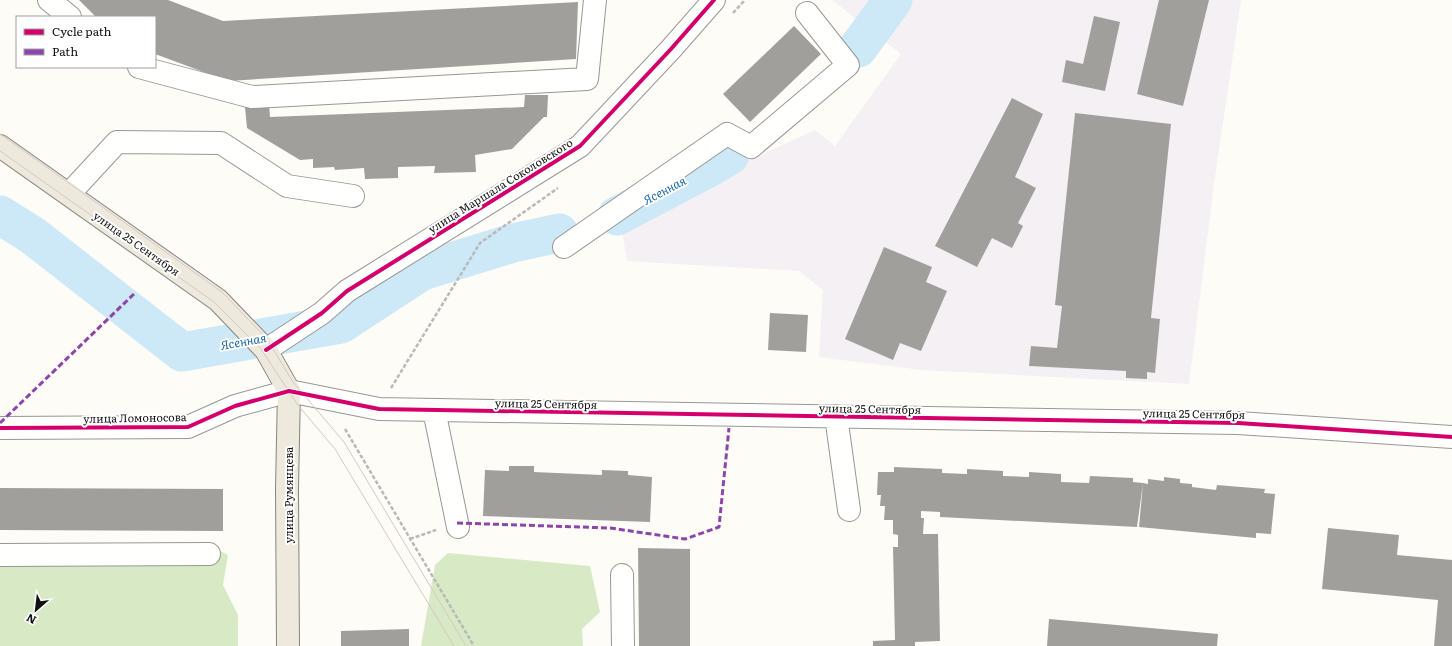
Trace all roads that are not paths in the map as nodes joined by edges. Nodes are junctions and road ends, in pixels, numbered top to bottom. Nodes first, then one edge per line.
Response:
1 (49, 0) edge
2 (595, 0) edge
3 (714, 0) edge
4 (807, 13) dead end
5 (69, 16) edge
6 (143, 68) edge
7 (0, 146) edge
8 (69, 194) junction
9 (353, 196) dead end
10 (564, 247) dead end
11 (268, 348) junction
12 (288, 391) junction
13 (434, 410) junction
14 (836, 416) junction
15 (0, 428) edge
16 (1452, 437) edge
17 (849, 510) dead end
18 (457, 525) road end
19 (209, 554) dead end
20 (0, 555) edge
21 (622, 575) dead end
22 (288, 646) edge
23 (623, 646) edge

1 - 5 street
2 - 6 street
3 - 11 street, улица Маршала Соколовского
4 - 10 street
7 - 8 main road, улица 25 Сентября
8 - 9 street
8 - 11 main road, улица 25 Сентября
11 - 12 main road, улица Румянцева
12 - 13 street, улица 25 Сентября
12 - 15 street, улица Ломоносова
12 - 22 main road, улица Румянцева
13 - 14 street, улица 25 Сентября
13 - 18 street
14 - 16 street, улица 25 Сентября
14 - 17 street
19 - 20 street
21 - 23 street

